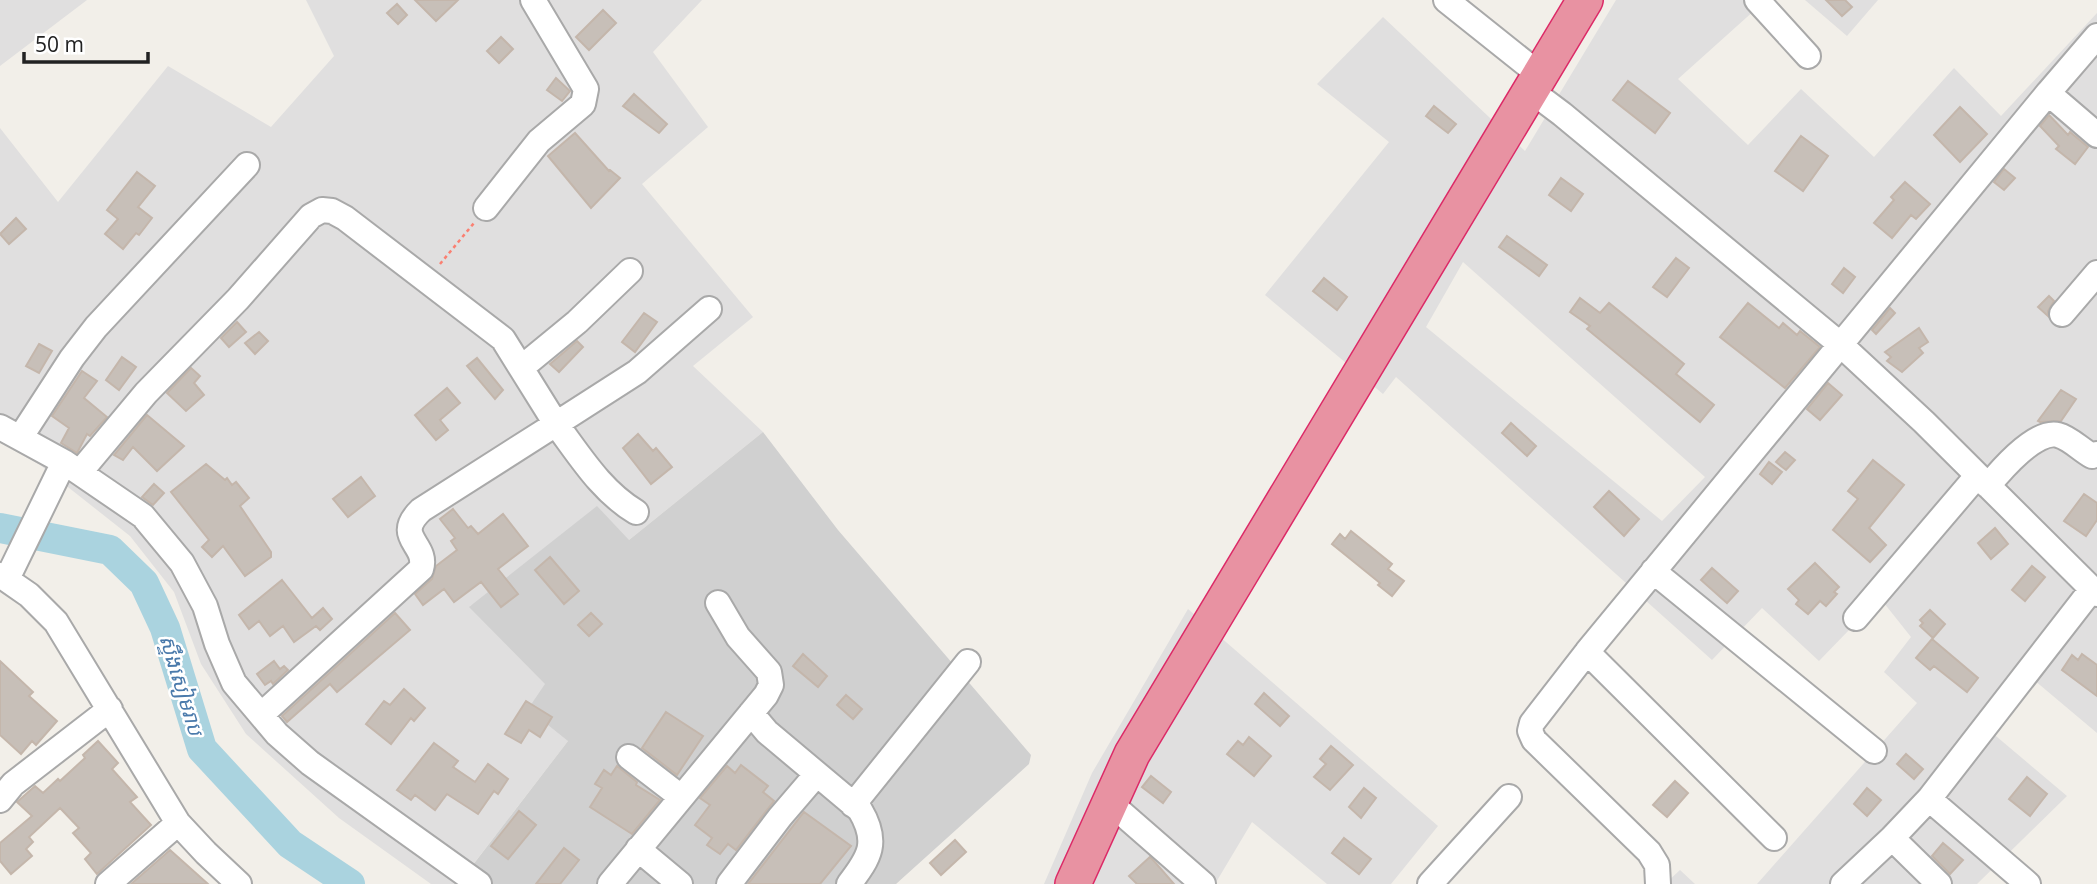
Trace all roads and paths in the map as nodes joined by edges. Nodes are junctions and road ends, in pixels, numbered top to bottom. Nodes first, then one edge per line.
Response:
1 (533, 0) edge
2 (1446, 0) edge
3 (1585, 0) edge
4 (1757, 0) edge
5 (2097, 36) edge
6 (1808, 56) dead end
7 (1535, 83) junction
8 (2048, 93) junction
9 (2097, 135) edge
10 (247, 165) dead end
11 (486, 208) joint
12 (630, 271) dead end
13 (2097, 272) edge
14 (427, 280) junction
15 (709, 309) dead end
16 (2062, 314) dead end
17 (1842, 345) junction
18 (521, 368) junction
19 (556, 424) junction
20 (10, 432) edge
21 (2097, 454) edge
22 (72, 467) junction
23 (1983, 481) junction
24 (636, 512) dead end
25 (1653, 571) junction
26 (3, 577) edge
27 (2094, 592) edge
28 (718, 603) dead end
29 (1856, 618) dead end
30 (1587, 652) junction
31 (968, 662) dead end
32 (110, 709) junction
33 (751, 713) junction
34 (261, 715) junction
35 (1874, 751) dead end
36 (629, 757) dead end
37 (816, 775) junction
38 (681, 797) junction
39 (1508, 797) dead end
40 (1929, 799) junction
41 (0, 800) edge
42 (1109, 802) junction
43 (853, 805) junction
44 (178, 823) junction
45 (1774, 838) dead end
46 (1892, 838) junction
47 (638, 849) junction
48 (108, 884) edge
49 (239, 884) edge
50 (479, 884) edge
51 (610, 884) edge
52 (680, 884) edge
53 (729, 884) edge
54 (849, 884) edge
55 (1073, 884) edge
56 (1203, 884) edge
57 (1430, 884) edge
58 (1658, 884) edge
59 (1843, 884) edge
60 (1939, 884) edge
61 (2028, 884) edge

1 - 11 street
2 - 7 street
3 - 7 highway
4 - 6 street
5 - 8 street
7 - 17 street
7 - 42 highway
8 - 9 street
8 - 17 street
10 - 20 street
11 - 14 path
12 - 18 street
13 - 16 street
14 - 18 street
14 - 22 street
15 - 19 street
17 - 23 street
17 - 25 street
18 - 19 street
19 - 24 street
19 - 34 street
20 - 22 street
21 - 23 street
22 - 26 street
22 - 34 street
23 - 27 street
23 - 29 street
25 - 30 street
25 - 35 street
26 - 32 street
27 - 40 street
28 - 33 street
30 - 45 street
30 - 58 street
31 - 43 street
32 - 41 street
32 - 44 street
33 - 37 street
33 - 38 street
34 - 50 street
36 - 38 street
37 - 43 street
37 - 53 street
38 - 47 street
39 - 57 street
40 - 46 street
40 - 61 street
42 - 55 highway
42 - 56 street
43 - 54 street
44 - 48 street
44 - 49 street
46 - 59 street
46 - 60 street
47 - 51 street
47 - 52 street

